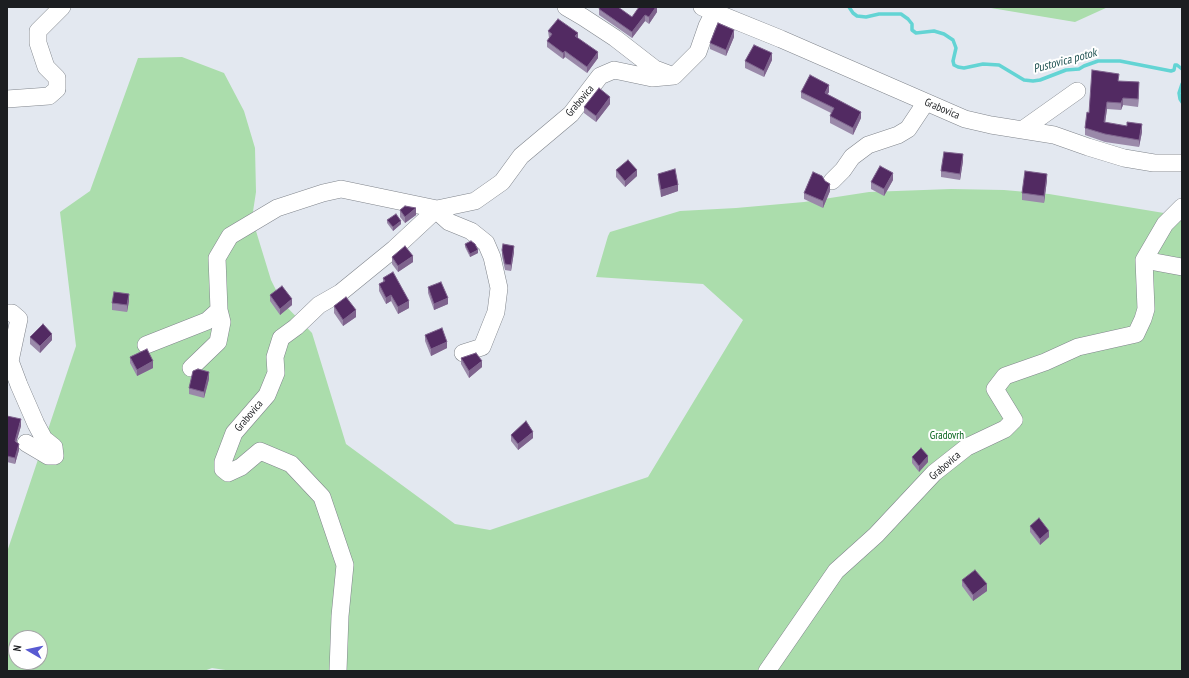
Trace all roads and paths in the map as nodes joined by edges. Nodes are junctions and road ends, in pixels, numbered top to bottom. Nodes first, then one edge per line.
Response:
1 (62, 7) edge
2 (566, 7) edge
3 (708, 9) edge
4 (674, 76) junction
5 (1076, 91) dead end
6 (7, 99) edge
7 (926, 102) junction
8 (1022, 130) junction
9 (1182, 163) edge
10 (832, 181) dead end
11 (1182, 207) edge
12 (437, 209) junction
13 (1144, 260) junction
14 (1182, 267) edge
15 (219, 310) junction
16 (7, 314) edge
17 (146, 345) dead end
18 (463, 353) dead end
19 (191, 368) dead end
20 (26, 443) dead end
21 (338, 671) edge
22 (767, 671) edge

1 - 6 street
2 - 4 street
3 - 4 street, Grabovica
3 - 7 street, Grabovica
4 - 12 street, Grabovica
5 - 8 street
7 - 8 street, Grabovica
7 - 10 street
8 - 9 street, Grabovica
11 - 13 street
12 - 15 street, Grabovica
12 - 18 street
12 - 21 street, Grabovica
13 - 14 street
13 - 22 street, Grabovica
15 - 17 street
15 - 19 street, Grabovica
16 - 20 street

